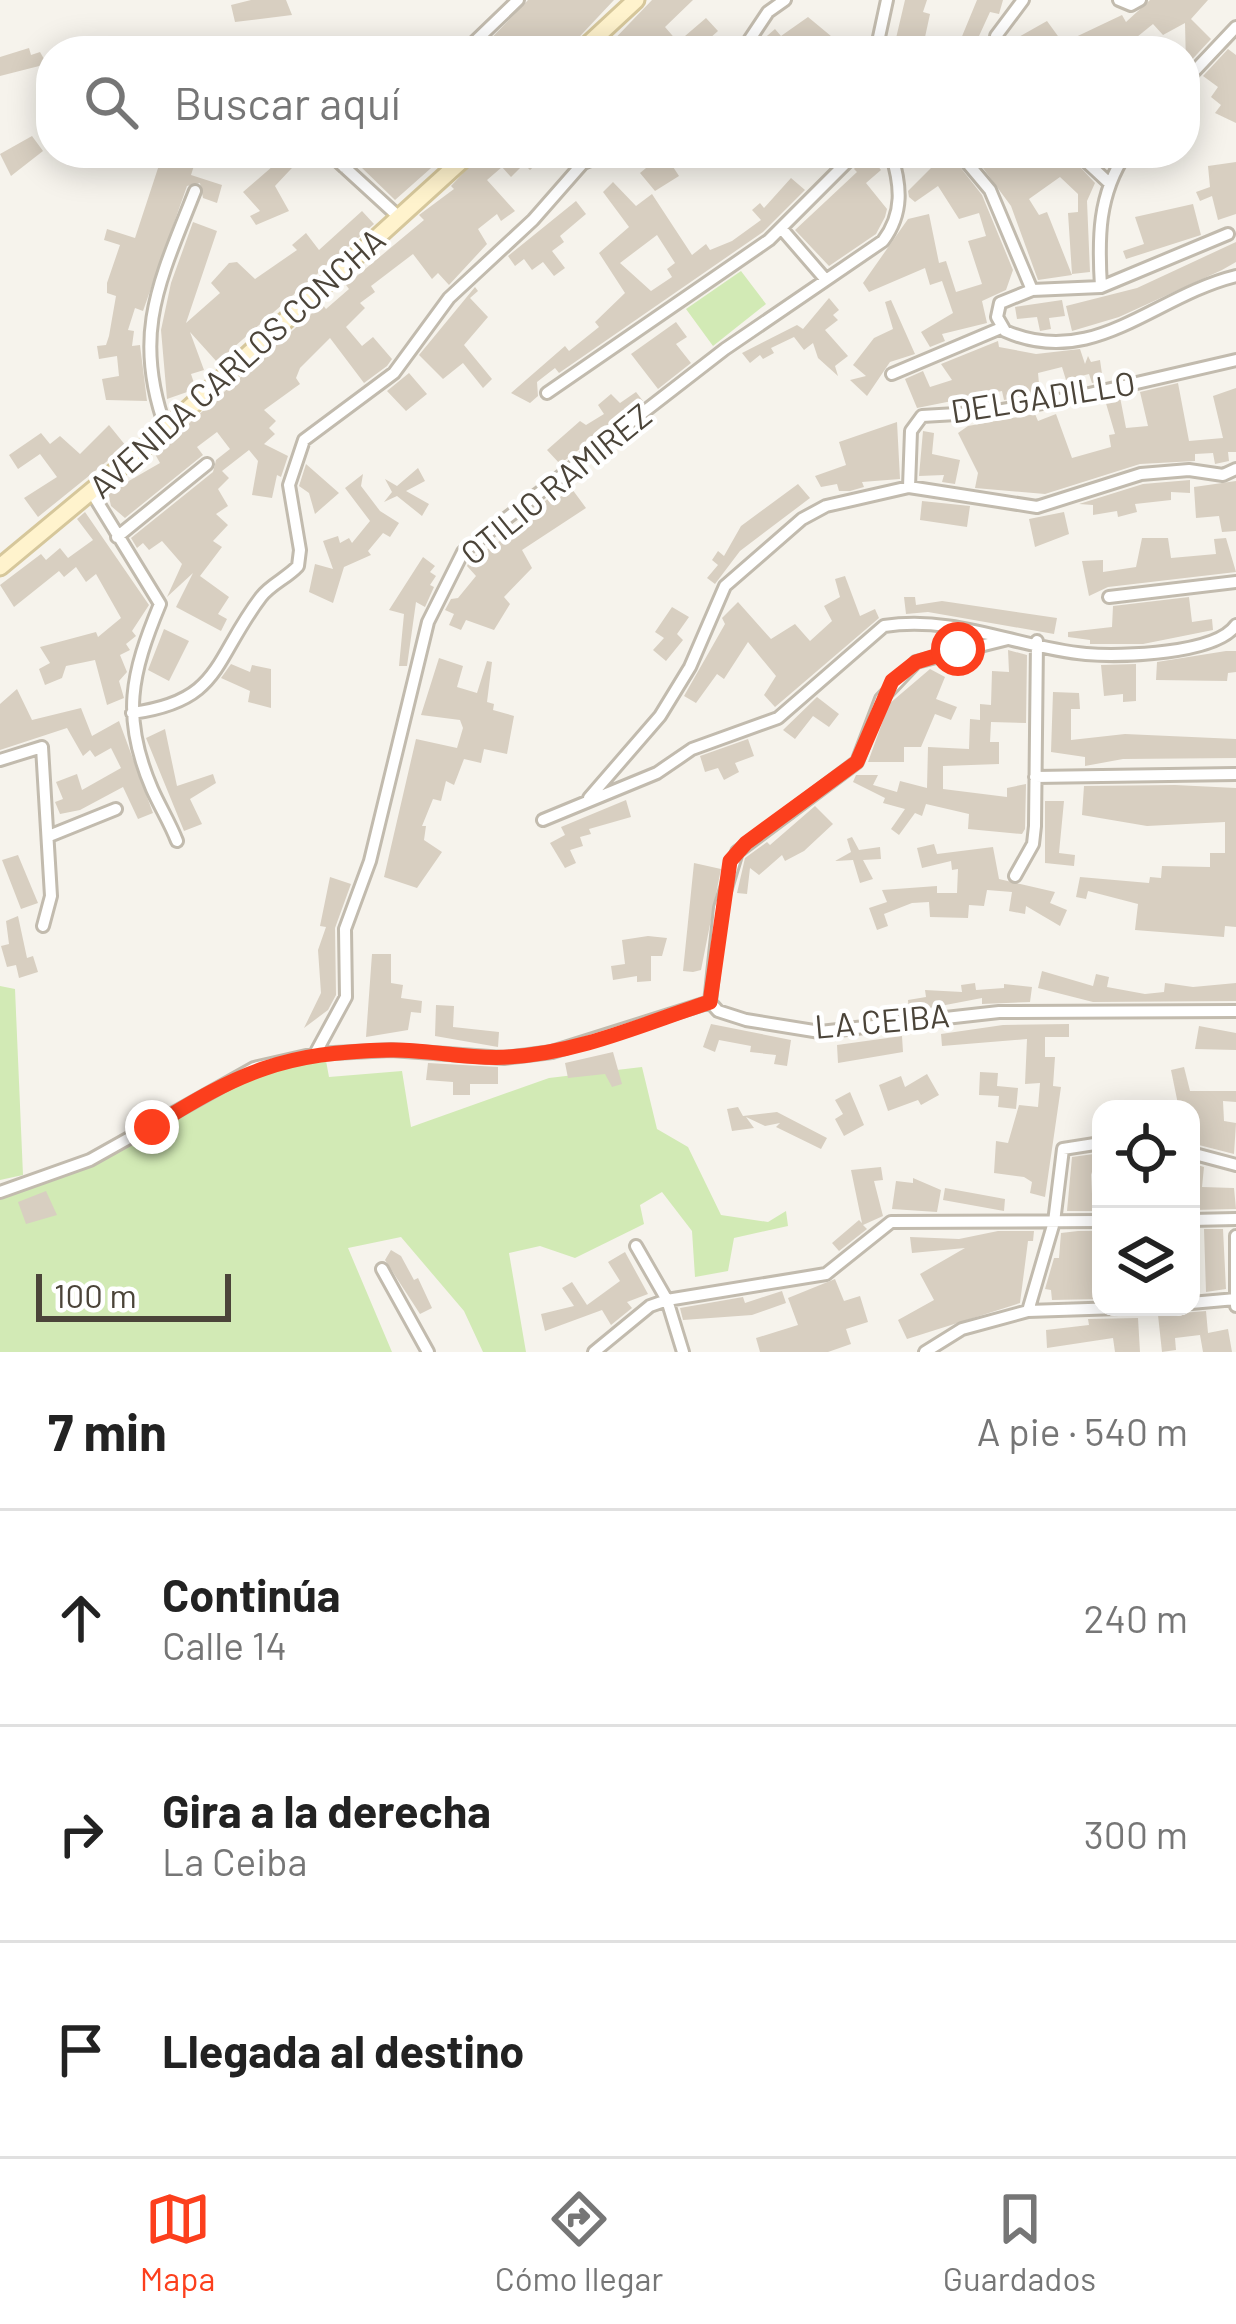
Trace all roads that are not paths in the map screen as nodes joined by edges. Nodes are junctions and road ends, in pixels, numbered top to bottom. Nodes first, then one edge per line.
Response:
1 (518, 0) edge
2 (637, 0) edge
3 (785, 0) edge
4 (887, 0) edge
5 (1023, 0) edge
6 (1119, 0) edge
7 (1140, 0) edge
8 (1236, 27) edge
9 (481, 36) edge
10 (597, 36) edge
11 (750, 36) edge
12 (879, 36) edge
13 (996, 36) dead end
14 (1200, 65) edge
15 (345, 168) edge
16 (454, 168) edge
17 (580, 168) edge
18 (841, 168) edge
19 (896, 168) edge
20 (970, 168) edge
21 (1093, 168) edge
22 (1116, 168) edge
23 (1107, 181) junction
24 (195, 191) dead end
25 (400, 218) junction
26 (781, 228) junction
27 (1228, 234) dead end
28 (1236, 276) edge
29 (826, 280) junction
30 (1101, 287) junction
31 (1032, 290) junction
32 (1001, 328) junction
33 (1236, 360) edge
34 (892, 374) dead end
35 (547, 393) dead end
36 (166, 429) junction
37 (207, 464) dead end
38 (1236, 469) edge
39 (909, 487) junction
40 (92, 494) junction
41 (117, 537) junction
42 (0, 567) edge
43 (1236, 581) edge
44 (1109, 597) dead end
45 (1234, 630) edge
46 (1016, 637) junction
47 (1037, 641) junction
48 (132, 712) junction
49 (0, 760) edge
50 (1236, 774) edge
51 (1035, 777) junction
52 (589, 798) junction
53 (116, 809) dead end
54 (543, 820) dead end
55 (49, 836) junction
56 (176, 842) dead end
57 (1015, 876) dead end
58 (43, 926) dead end
59 (710, 1002) junction
60 (1236, 1011) edge
61 (315, 1054) junction
62 (1092, 1144) edge
63 (1200, 1156) edge
64 (1236, 1165) edge
65 (0, 1192) edge
66 (1236, 1219) edge
67 (1200, 1220) edge
68 (1092, 1221) edge
69 (1054, 1222) junction
70 (1236, 1236) edge
71 (636, 1246) dead end
72 (382, 1269) dead end
73 (668, 1300) junction
74 (1236, 1301) edge
75 (1200, 1303) edge
76 (1092, 1309) edge
77 (1028, 1311) junction
78 (428, 1352) edge
79 (594, 1352) edge
80 (682, 1352) edge
81 (925, 1352) edge

1 - 9 street
2 - 10 street
3 - 11 street
4 - 12 street
5 - 13 street
6 - 7 street
8 - 14 street
15 - 25 street
16 - 25 street, AVENIDA CARLOS CONCHA
17 - 48 street
18 - 26 street
19 - 29 street, OTILIO RAMIREZ
20 - 31 street
21 - 23 street
22 - 23 street
23 - 30 street
24 - 36 street
25 - 36 street, AVENIDA CARLOS CONCHA
26 - 29 street
26 - 35 street
27 - 30 street
28 - 32 street
29 - 61 street, OTILIO RAMIREZ
30 - 31 street
31 - 32 street
32 - 34 street
33 - 39 street, DELGADILLO
36 - 40 street, AVENIDA CARLOS CONCHA
37 - 41 street
38 - 39 street
39 - 52 street
40 - 41 street
40 - 42 street, AVENIDA CARLOS CONCHA
41 - 48 street
43 - 44 street
45 - 47 street
46 - 47 street
46 - 52 street
46 - 59 street
47 - 51 street
48 - 56 street
49 - 55 street
50 - 51 street
51 - 57 street
52 - 54 street
53 - 55 street
55 - 58 street
59 - 60 street, LA CEIBA
59 - 61 street
61 - 65 street
62 - 69 street
63 - 64 street
66 - 67 street
68 - 69 street
69 - 73 street
69 - 77 street
70 - 74 street
71 - 73 street
72 - 78 street
73 - 79 street
73 - 80 street
74 - 75 street
76 - 77 street
77 - 81 street

